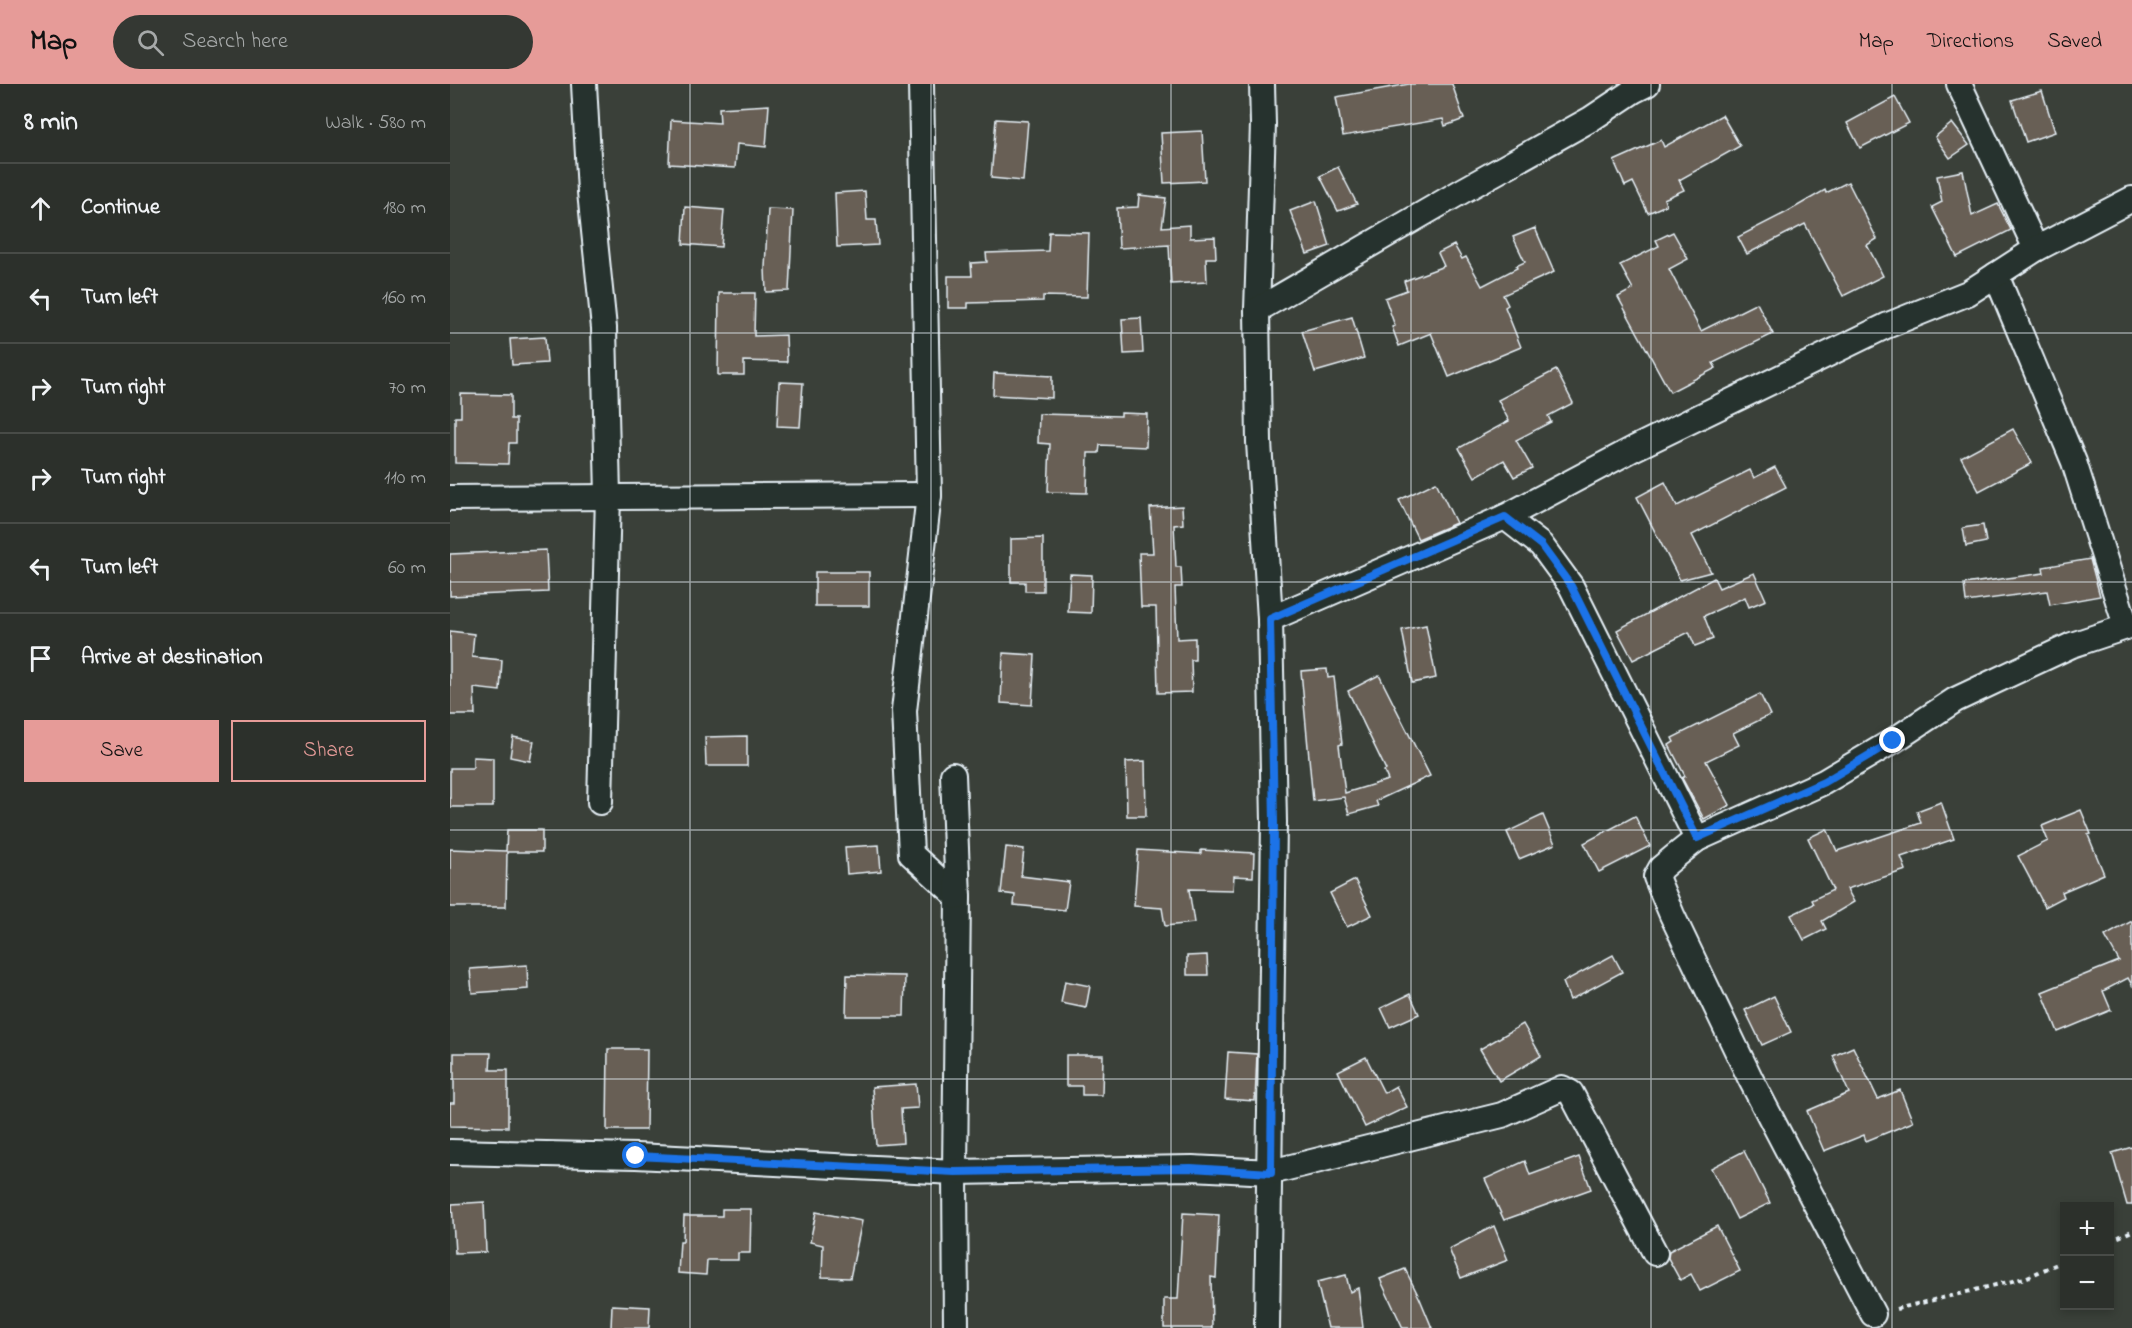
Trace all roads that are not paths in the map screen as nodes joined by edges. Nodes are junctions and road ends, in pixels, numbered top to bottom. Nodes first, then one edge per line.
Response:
1 (584, 84) edge
2 (921, 84) edge
3 (1262, 84) edge
4 (1959, 84) edge
5 (1636, 86) edge
6 (2132, 199) edge
7 (2036, 249) junction
8 (1996, 274) junction
9 (1257, 310) junction
10 (929, 495) junction
11 (608, 496) junction
12 (450, 498) edge
13 (1505, 517) junction
14 (1270, 619) junction
15 (2129, 625) edge
16 (953, 775) dead end
17 (600, 802) dead end
18 (1697, 838) junction
19 (958, 897) junction
20 (450, 1152) edge
21 (955, 1172) junction
22 (1271, 1173) junction
23 (1655, 1253) dead end
24 (1873, 1314) road end
25 (956, 1328) edge
26 (1267, 1328) edge

1 - 11 street
2 - 10 street
3 - 9 street
4 - 7 street
5 - 9 street
6 - 7 street
7 - 8 street
8 - 13 street
8 - 15 street
9 - 14 street
10 - 11 street
10 - 19 street
11 - 12 street
11 - 17 street
13 - 14 street
13 - 18 street
14 - 22 street
15 - 18 street
16 - 19 street
18 - 24 street
19 - 21 street
20 - 21 street
21 - 22 street
21 - 25 street
22 - 23 street
22 - 26 street

